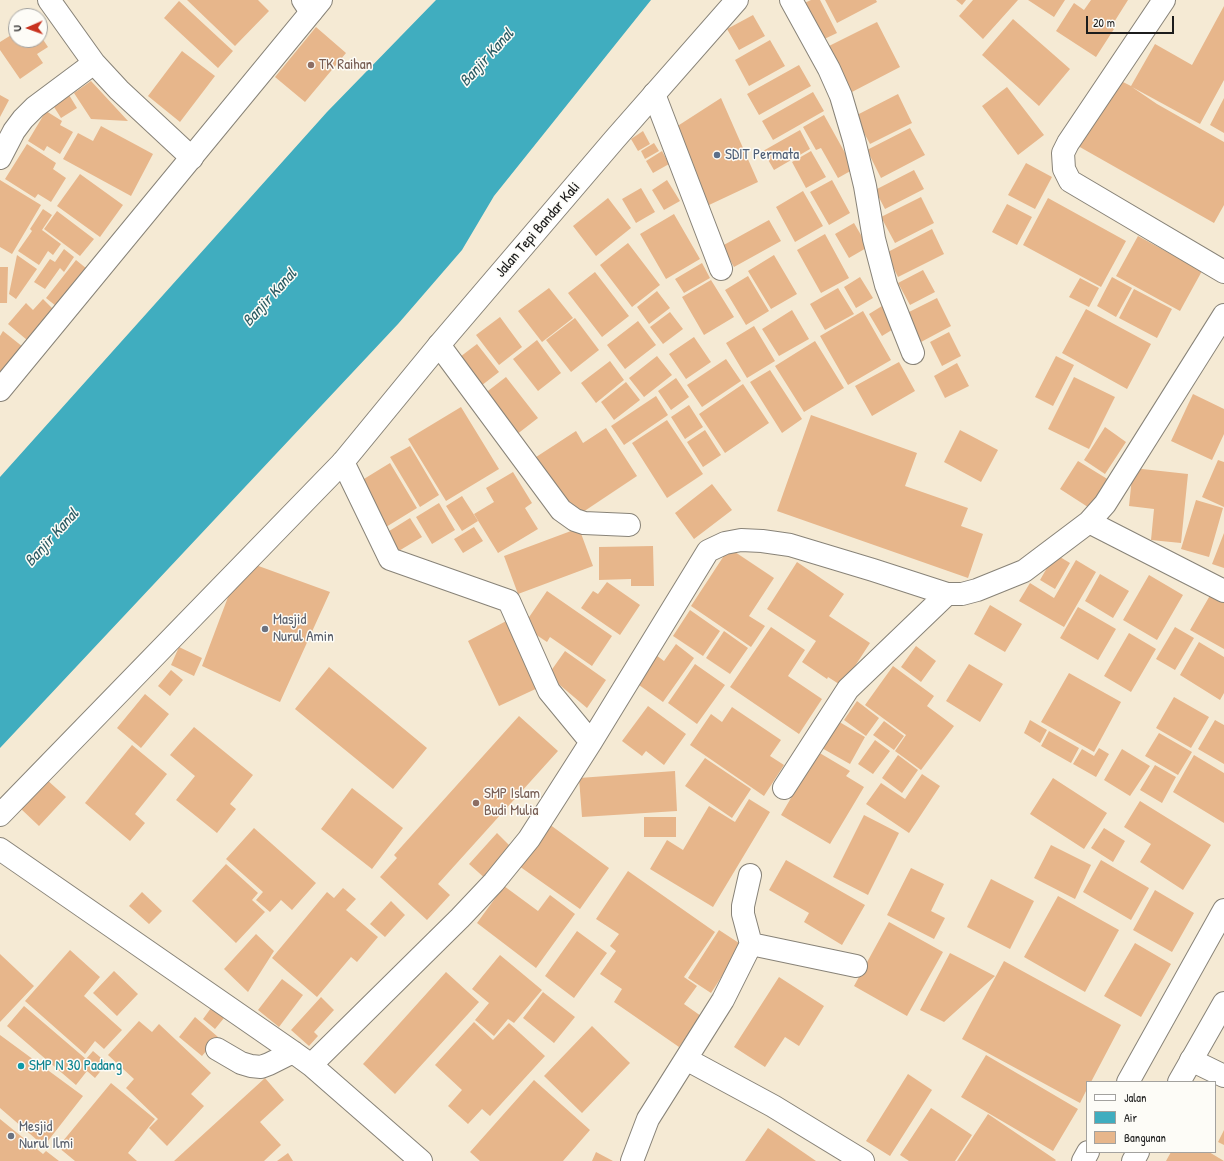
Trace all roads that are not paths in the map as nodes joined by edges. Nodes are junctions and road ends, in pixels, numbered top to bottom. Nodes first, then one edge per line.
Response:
1 (49, 0) edge
2 (737, 0) edge
3 (791, 0) edge
4 (1164, 0) edge
5 (311, 4) edge
6 (94, 63) junction
7 (654, 94) junction
8 (0, 158) edge
9 (192, 158) junction
10 (721, 269) dead end
11 (1224, 272) edge
12 (1224, 315) edge
13 (439, 345) junction
14 (914, 353) dead end
15 (0, 390) edge
16 (343, 462) junction
17 (1089, 522) junction
18 (629, 525) dead end
19 (1224, 591) edge
20 (947, 594) junction
21 (591, 742) junction
22 (784, 788) dead end
23 (0, 816) edge
24 (0, 849) edge
25 (750, 875) dead end
26 (1224, 910) edge
27 (751, 944) junction
28 (856, 966) dead end
29 (1224, 1003) edge
30 (217, 1049) dead end
31 (293, 1052) junction
32 (686, 1059) junction
33 (1191, 1060) junction
34 (311, 1065) junction
35 (1224, 1076) edge
36 (1129, 1081) edge
37 (1180, 1081) edge
38 (421, 1161) edge
39 (632, 1161) edge
40 (863, 1161) edge

1 - 6 street
2 - 7 street, Jalan Tepi Bandar Kali
3 - 14 street
4 - 11 street
5 - 9 street
6 - 8 street
6 - 9 street
7 - 10 street
7 - 13 street, Jalan Tepi Bandar Kali
9 - 15 street
12 - 17 street
13 - 16 street, Jalan Tepi Bandar Kali
13 - 18 street
16 - 21 street
16 - 23 street, Jalan Tepi Bandar Kali
17 - 19 street
17 - 20 street
20 - 21 street
20 - 22 street
21 - 34 street
24 - 31 street
25 - 27 street
26 - 36 street
27 - 28 street
27 - 32 street
29 - 33 street
30 - 31 street
31 - 34 street
32 - 39 street
32 - 40 street
33 - 35 street
33 - 37 street
34 - 38 street

